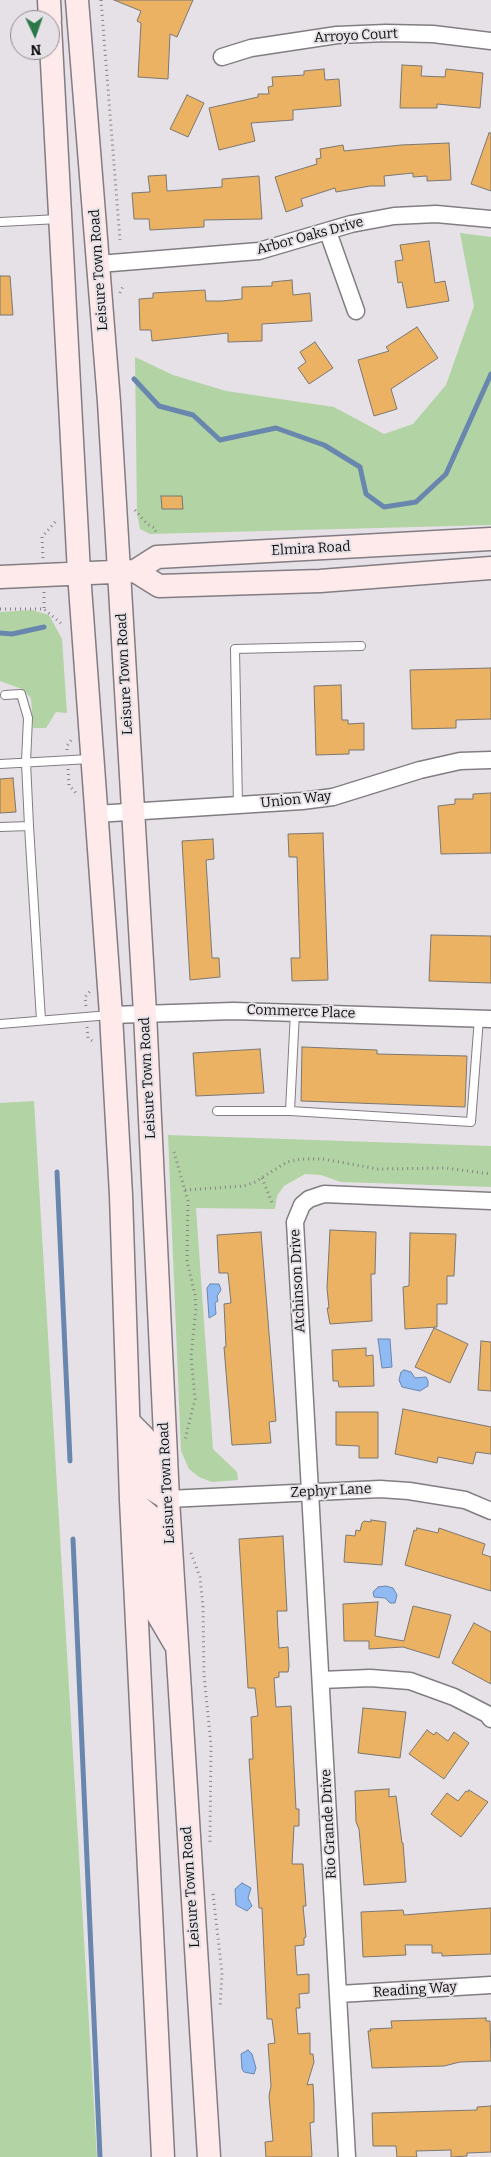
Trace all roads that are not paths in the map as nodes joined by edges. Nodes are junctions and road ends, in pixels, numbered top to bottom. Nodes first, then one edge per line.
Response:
1 (76, 0) edge
2 (491, 41) edge
3 (222, 57) dead end
4 (52, 60) edge
5 (62, 219) junction
6 (491, 219) edge
7 (0, 222) edge
8 (328, 232) junction
9 (99, 264) junction
10 (356, 311) dead end
11 (491, 539) edge
12 (491, 568) edge
13 (127, 572) junction
14 (79, 573) junction
15 (0, 577) edge
16 (361, 646) dead end
17 (5, 695) dead end
18 (92, 759) junction
19 (491, 760) edge
20 (26, 762) junction
21 (0, 764) edge
22 (238, 805) junction
23 (133, 812) junction
24 (96, 814) junction
25 (28, 826) junction
26 (0, 827) edge
27 (145, 1012) junction
28 (294, 1012) junction
29 (111, 1015) junction
30 (485, 1018) edge
31 (42, 1020) junction
32 (0, 1024) edge
33 (217, 1111) dead end
34 (290, 1111) junction
35 (491, 1201) edge
36 (128, 1421) junction
37 (310, 1492) junction
38 (168, 1499) junction
39 (131, 1500) junction
40 (491, 1511) edge
41 (176, 1647) junction
42 (321, 1680) junction
43 (491, 1719) edge
44 (491, 1985) edge
45 (339, 1994) junction
46 (162, 2157) edge
47 (208, 2157) edge
48 (347, 2157) edge

1 - 9 main road, Leisure Town Road
2 - 3 street, Arroyo Court
4 - 5 main road
5 - 7 lane
5 - 14 main road
6 - 8 street, Arbor Oaks Drive
8 - 9 street, Arbor Oaks Drive
8 - 10 street
9 - 13 main road, Leisure Town Road
11 - 13 main road, Elmira Road
12 - 13 main road
13 - 14 main road
13 - 23 main road, Leisure Town Road
14 - 15 main road
14 - 18 main road
16 - 22 lane
17 - 20 lane
18 - 20 lane
18 - 24 main road
19 - 22 street, Union Way
20 - 21 lane
20 - 25 lane
22 - 23 street, Union Way
23 - 24 street, Union Way
23 - 27 main road, Leisure Town Road
24 - 29 main road
25 - 26 lane
25 - 31 lane
27 - 28 street, Commerce Place
27 - 29 street, Commerce Place
27 - 38 main road, Leisure Town Road
28 - 30 street, Commerce Place
28 - 34 lane
29 - 31 lane
29 - 36 main road
30 - 34 lane
31 - 32 lane
33 - 34 lane
35 - 37 street, Atchinson Drive
36 - 38 main road
36 - 39 main road
37 - 38 street, Zephyr Lane
37 - 40 street, Zephyr Lane
37 - 42 street, Rio Grande Drive
38 - 41 main road, Leisure Town Road
39 - 41 main road
39 - 46 main road
41 - 47 main road, Leisure Town Road
42 - 43 street
42 - 45 street, Rio Grande Drive
44 - 45 street, Reading Way
45 - 48 street, Rio Grande Drive

